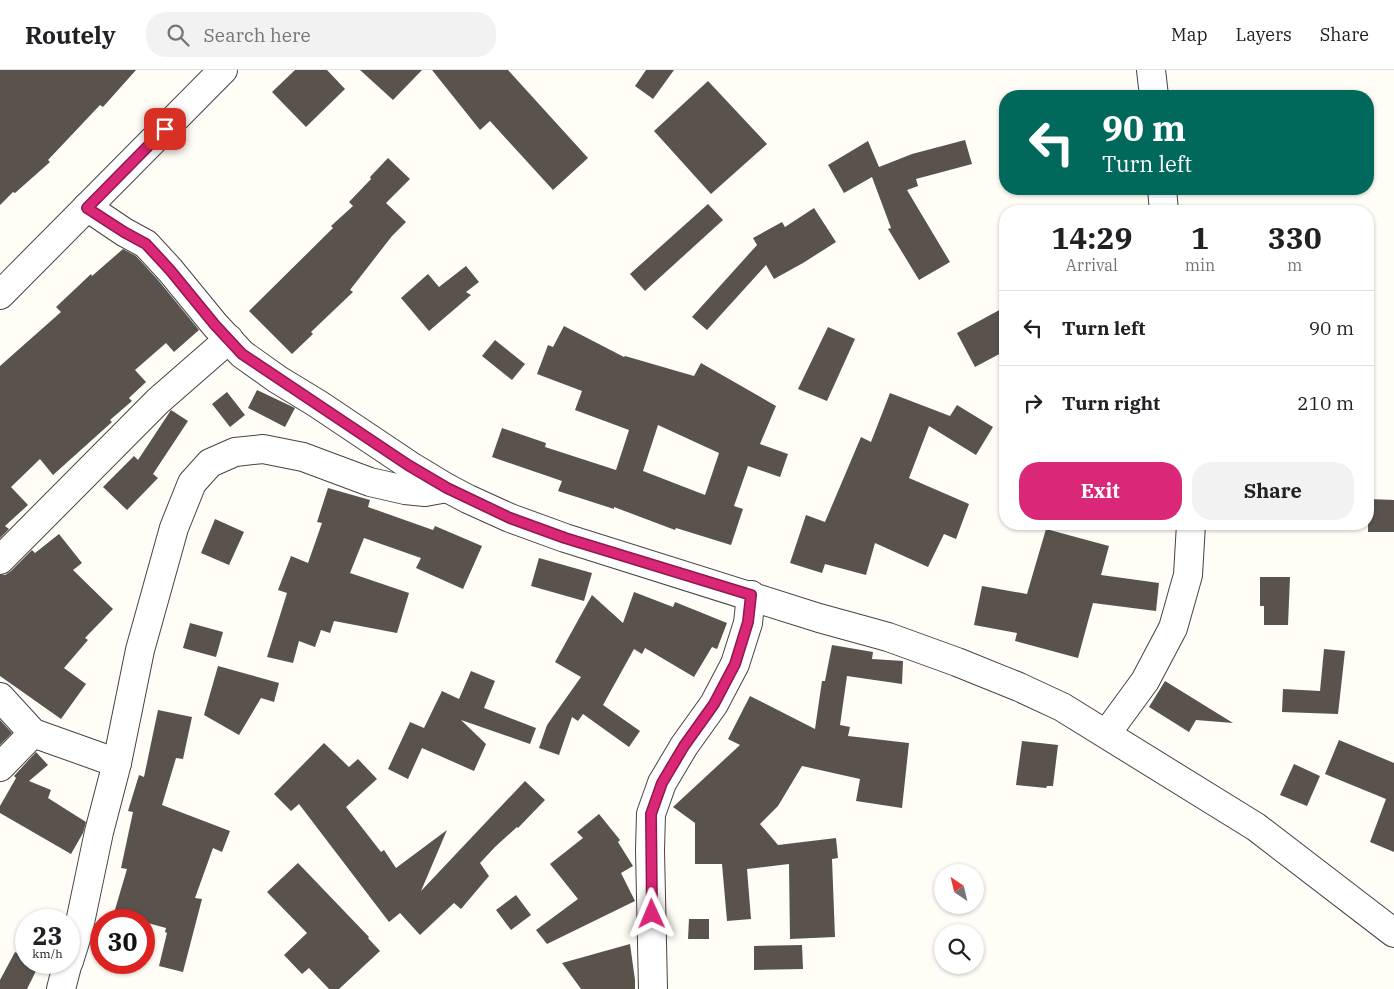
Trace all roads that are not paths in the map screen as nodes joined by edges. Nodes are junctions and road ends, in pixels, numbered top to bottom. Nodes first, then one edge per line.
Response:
1 (223, 70) edge
2 (1152, 70) edge
3 (1154, 90) edge
4 (87, 208) junction
5 (0, 295) edge
6 (228, 340) junction
7 (447, 488) junction
8 (1191, 530) edge
9 (0, 560) edge
10 (751, 595) junction
11 (0, 696) edge
12 (33, 733) junction
13 (1107, 733) junction
14 (117, 763) junction
15 (0, 767) edge
16 (80, 922) edge
17 (1394, 933) edge
18 (65, 974) edge
19 (60, 989) edge
20 (653, 989) edge

1 - 4 street
2 - 3 street
4 - 5 street
4 - 6 street
6 - 7 street
6 - 9 street
7 - 10 street
7 - 14 street
8 - 13 street
10 - 13 street
10 - 20 street
11 - 12 street
12 - 14 street
12 - 15 street
13 - 17 street
14 - 16 street
18 - 19 street

